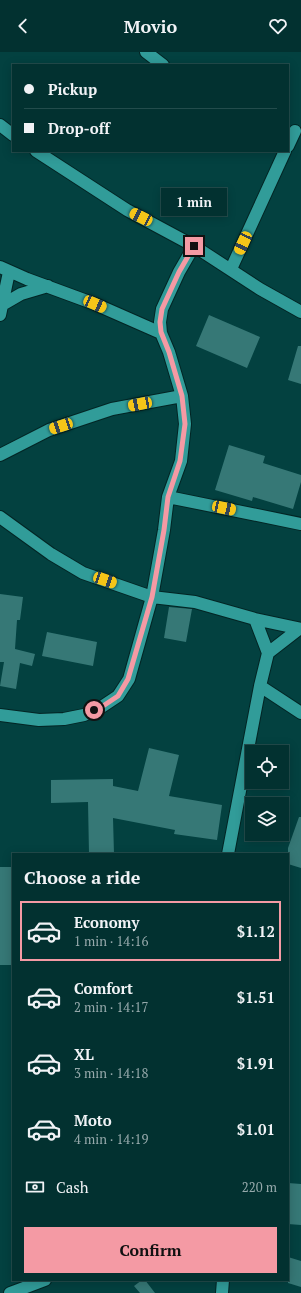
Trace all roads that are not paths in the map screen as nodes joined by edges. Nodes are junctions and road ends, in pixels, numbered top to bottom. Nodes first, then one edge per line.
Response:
1 (146, 52) edge
2 (162, 64) edge
3 (0, 125) edge
4 (295, 131) edge
5 (12, 134) edge
6 (289, 144) edge
7 (38, 152) edge
8 (286, 152) edge
9 (194, 246) junction
10 (5, 269) edge
11 (231, 270) junction
12 (48, 286) junction
13 (1, 310) edge
14 (301, 312) edge
15 (161, 332) junction
16 (182, 396) junction
17 (0, 455) edge
18 (168, 497) junction
19 (0, 517) edge
20 (301, 524) edge
21 (152, 597) junction
22 (255, 619) junction
23 (300, 629) edge
24 (268, 653) junction
25 (260, 686) junction
26 (301, 713) edge
27 (0, 715) edge
28 (228, 853) edge
29 (43, 1281) edge
30 (223, 1281) edge
31 (10, 1293) edge
32 (222, 1293) edge

1 - 2 street
3 - 5 street
4 - 6 street
7 - 9 street
8 - 11 street
9 - 11 street
9 - 15 street
10 - 12 street
10 - 13 street
11 - 14 street
12 - 13 street
12 - 15 street
15 - 16 street
16 - 17 street
16 - 18 street
18 - 20 street
18 - 21 street
19 - 21 street
21 - 22 street
21 - 27 street
22 - 23 street
22 - 24 street
23 - 24 street
24 - 25 street
25 - 26 street
25 - 28 street
29 - 31 street
30 - 32 street

